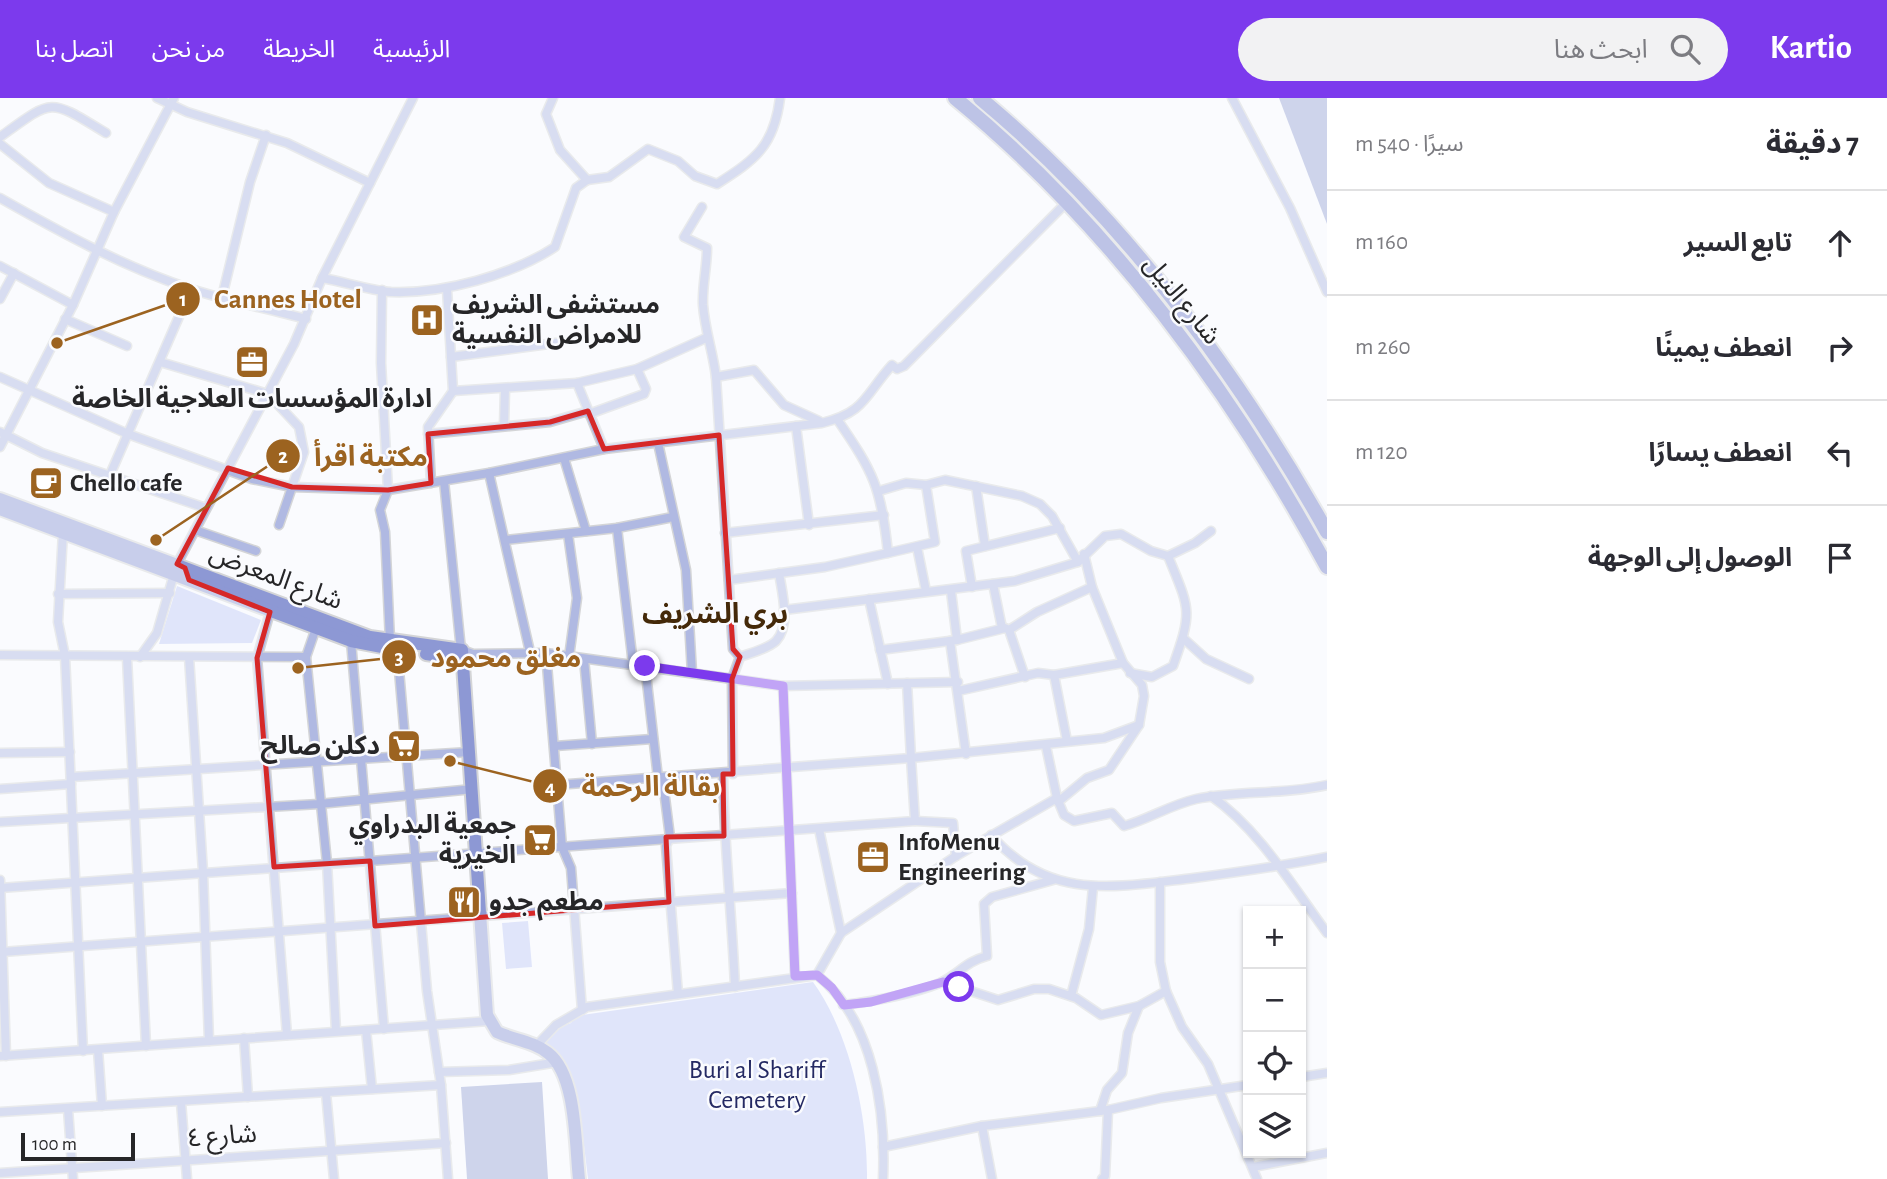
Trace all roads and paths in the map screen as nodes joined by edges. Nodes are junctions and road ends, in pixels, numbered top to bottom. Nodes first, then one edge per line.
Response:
1 (158, 98) edge
2 (414, 98) edge
3 (553, 98) edge
4 (780, 98) edge
5 (955, 98) edge
6 (979, 98) edge
7 (1232, 98) edge
8 (43, 100) edge
9 (172, 101) edge
10 (106, 133) dead end
11 (266, 135) junction
12 (0, 137) edge
13 (0, 144) edge
14 (587, 180) junction
15 (370, 183) junction
16 (0, 198) edge
17 (1065, 204) junction
18 (702, 207) dead end
19 (114, 212) junction
20 (1126, 242) junction
21 (98, 250) junction
22 (1112, 255) junction
23 (1141, 261) junction
24 (0, 266) edge
25 (1128, 272) junction
26 (14, 273) junction
27 (322, 278) junction
28 (191, 289) junction
29 (447, 289) junction
30 (382, 290) junction
31 (1327, 292) edge
32 (222, 297) junction
33 (0, 299) edge
34 (73, 305) junction
35 (65, 319) junction
36 (306, 319) junction
37 (706, 338) junction
38 (556, 343) dead end
39 (127, 346) dead end
40 (451, 357) junction
41 (160, 362) junction
42 (637, 369) junction
43 (0, 377) edge
44 (716, 377) junction
45 (578, 383) junction
46 (505, 389) junction
47 (27, 391) junction
48 (453, 391) junction
49 (268, 394) junction
50 (588, 413) junction
51 (837, 419) junction
52 (822, 423) junction
53 (504, 426) junction
54 (796, 426) junction
55 (3, 433) edge
56 (128, 434) junction
57 (428, 434) junction
58 (719, 435) junction
59 (658, 443) junction
60 (0, 447) edge
61 (604, 449) junction
62 (564, 458) junction
63 (228, 468) junction
64 (489, 473) junction
65 (109, 477) junction
66 (444, 481) junction
67 (431, 483) junction
68 (926, 485) junction
69 (976, 486) junction
70 (292, 487) junction
71 (388, 490) junction
72 (879, 491) junction
73 (1307, 497) junction
74 (0, 499) edge
75 (1291, 503) junction
76 (206, 508) junction
77 (0, 509) edge
78 (884, 515) junction
79 (673, 517) junction
80 (279, 525) dead end
81 (809, 526) junction
82 (1324, 527) edge
83 (617, 528) junction
84 (1060, 528) junction
85 (1306, 528) junction
86 (195, 530) junction
87 (586, 531) junction
88 (1211, 531) dead end
89 (63, 532) junction
90 (725, 533) junction
91 (568, 534) junction
92 (505, 540) junction
93 (985, 546) junction
94 (917, 547) junction
95 (256, 551) dead end
96 (888, 553) junction
97 (1168, 556) junction
98 (1081, 558) junction
99 (1327, 567) edge
100 (181, 571) junction
101 (779, 573) junction
102 (729, 580) junction
103 (993, 584) junction
104 (972, 587) junction
105 (1092, 587) junction
106 (926, 591) junction
107 (951, 591) junction
108 (170, 593) junction
109 (58, 594) junction
110 (869, 598) junction
111 (784, 610) junction
112 (270, 612) junction
113 (316, 628) junction
114 (1006, 629) junction
115 (1183, 638) junction
116 (954, 640) junction
117 (351, 641) junction
118 (390, 646) junction
119 (880, 650) junction
120 (530, 652) junction
121 (464, 653) junction
122 (546, 653) junction
123 (0, 655) edge
124 (65, 656) junction
125 (140, 657) junction
126 (189, 657) junction
127 (306, 657) junction
128 (569, 657) junction
129 (740, 657) junction
130 (127, 658) junction
131 (257, 658) junction
132 (584, 659) junction
133 (1123, 663) junction
134 (633, 664) junction
135 (645, 666) junction
136 (692, 673) junction
137 (1130, 673) junction
138 (1054, 675) junction
139 (1025, 677) junction
140 (1249, 679) dead end
141 (732, 680) junction
142 (907, 683) junction
143 (888, 684) junction
144 (783, 686) junction
145 (958, 686) junction
146 (1139, 725) junction
147 (652, 740) junction
148 (1067, 741) junction
149 (592, 744) junction
150 (555, 746) junction
151 (1046, 746) junction
152 (70, 752) junction
153 (470, 752) junction
154 (0, 753) edge
155 (967, 754) junction
156 (406, 756) junction
157 (911, 758) junction
158 (362, 760) junction
159 (315, 762) junction
160 (266, 765) junction
161 (785, 769) junction
162 (196, 771) junction
163 (723, 774) junction
164 (733, 774) junction
165 (132, 775) junction
166 (658, 778) junction
167 (71, 780) junction
168 (556, 785) junction
169 (1327, 785) edge
170 (0, 789) edge
171 (473, 789) junction
172 (409, 794) junction
173 (1211, 796) junction
174 (365, 800) junction
175 (1058, 800) junction
176 (319, 804) junction
177 (268, 805) junction
178 (199, 810) junction
179 (135, 814) junction
180 (74, 816) junction
181 (915, 821) junction
182 (0, 822) edge
183 (819, 830) junction
184 (790, 832) junction
185 (991, 835) junction
186 (724, 836) junction
187 (670, 837) junction
188 (562, 847) junction
189 (478, 854) junction
190 (956, 856) junction
191 (1327, 857) edge
192 (416, 858) junction
193 (370, 861) junction
194 (327, 863) junction
195 (274, 867) junction
196 (1279, 867) junction
197 (203, 872) junction
198 (139, 879) junction
199 (0, 880) edge
200 (1054, 880) junction
201 (1160, 882) junction
202 (77, 883) junction
203 (1093, 887) junction
204 (0, 888) edge
205 (792, 893) junction
206 (732, 897) junction
207 (669, 902) junction
208 (574, 909) junction
209 (481, 918) junction
210 (421, 922) junction
211 (375, 926) junction
212 (329, 929) junction
213 (278, 933) junction
214 (841, 933) junction
215 (1327, 933) edge
216 (205, 937) junction
217 (142, 942) junction
218 (79, 948) junction
219 (2, 953) junction
220 (817, 975) junction
221 (795, 976) junction
222 (485, 980) junction
223 (943, 982) junction
224 (735, 987) junction
225 (1166, 991) junction
226 (678, 994) junction
227 (1071, 996) junction
228 (844, 1005) junction
229 (1139, 1006) junction
230 (582, 1010) junction
231 (489, 1021) junction
232 (432, 1026) junction
233 (384, 1029) junction
234 (366, 1030) junction
235 (336, 1031) junction
236 (287, 1035) junction
237 (244, 1038) junction
238 (519, 1038) junction
239 (209, 1041) junction
240 (146, 1046) junction
241 (536, 1046) junction
242 (98, 1050) junction
243 (83, 1051) junction
244 (3, 1056) edge
245 (558, 1062) junction
246 (439, 1072) junction
247 (1327, 1073) edge
248 (1306, 1075) edge
249 (441, 1085) junction
250 (1243, 1086) edge
251 (372, 1089) junction
252 (1218, 1090) junction
253 (326, 1093) junction
254 (248, 1097) junction
255 (181, 1102) junction
256 (102, 1106) junction
257 (68, 1109) junction
258 (1104, 1111) junction
259 (0, 1112) edge
260 (982, 1126) junction
261 (446, 1143) junction
262 (883, 1147) junction
263 (332, 1150) junction
264 (1327, 1153) edge
265 (185, 1160) junction
266 (1253, 1167) junction
267 (72, 1168) junction
268 (2, 1175) edge
269 (73, 1179) edge
270 (187, 1179) edge
271 (334, 1179) edge
272 (448, 1179) edge
273 (579, 1179) edge
274 (883, 1179) edge
275 (992, 1179) edge
276 (1102, 1179) edge
277 (1257, 1179) edge

1 - 9 street
2 - 15 street
3 - 14 street
4 - 14 street
5 - 17 main road, شارع النيل
6 - 20 main road, شارع النيل
7 - 31 street
8 - 10 street
8 - 12 street
9 - 11 street
9 - 19 street
11 - 15 street
11 - 32 street
13 - 19 street
14 - 29 street
15 - 27 street
16 - 21 street
17 - 22 main road, شارع النيل
17 - 51 street
18 - 37 street
19 - 21 street
20 - 22 main road
20 - 23 main road, شارع النيل
21 - 28 street
21 - 34 street
22 - 25 main road, شارع النيل
23 - 25 main road
23 - 73 main road, شارع النيل
24 - 26 street
25 - 75 main road, شارع النيل
26 - 33 street
26 - 34 street
27 - 30 street
27 - 36 street
28 - 32 street
28 - 41 street
29 - 30 street
29 - 40 street
30 - 71 street
32 - 36 street
34 - 35 street
35 - 39 street
35 - 47 street
36 - 49 street
37 - 42 street
37 - 44 street
38 - 40 street
40 - 48 street
41 - 49 street
41 - 56 street
42 - 45 street
42 - 50 street
43 - 47 street
44 - 52 street
44 - 58 street
45 - 46 street
45 - 50 street
46 - 48 street
46 - 53 street
47 - 55 street
47 - 56 street
48 - 57 street
49 - 63 street
49 - 70 street
50 - 53 street
50 - 61 street
51 - 52 street
51 - 72 street
52 - 54 street
53 - 57 street
54 - 58 street
54 - 81 street
55 - 60 street
55 - 65 street
56 - 63 street
56 - 65 street
57 - 67 street
58 - 59 street
58 - 90 street
59 - 61 street
59 - 79 street
61 - 62 street
62 - 64 street
62 - 87 street
63 - 70 street
63 - 76 street
64 - 66 street
64 - 92 street
65 - 76 street
66 - 67 street
66 - 121 street
67 - 71 street
68 - 69 street
68 - 72 street
68 - 94 street
69 - 84 street
69 - 93 street
70 - 71 street
70 - 80 street
71 - 118 street
72 - 78 street
73 - 75 main road
73 - 82 main road, شارع النيل
74 - 100 main road, شارع المعرض
75 - 85 main road, شارع النيل
76 - 86 street
77 - 89 main road, شارع المعرض
78 - 81 street
78 - 96 street
79 - 83 street
79 - 136 street
81 - 90 street
82 - 85 main road
83 - 87 street
83 - 134 street
84 - 93 street
84 - 98 street
85 - 99 main road, شارع النيل
86 - 95 street
86 - 100 street
87 - 91 street
88 - 97 street
89 - 100 main road, شارع المعرض
89 - 109 street
90 - 102 street
91 - 92 street
91 - 128 street
92 - 120 street
93 - 104 street
94 - 96 street
94 - 106 street
96 - 101 street
97 - 98 street
97 - 115 street
98 - 103 street
98 - 105 street
100 - 108 street
100 - 112 main road, شارع المعرض
100 - 118 main road, شارع المعرض
101 - 102 street
101 - 111 street
102 - 129 street
103 - 104 street
103 - 114 street
104 - 107 street
105 - 114 street
105 - 133 street
106 - 107 street
106 - 110 street
107 - 116 street
108 - 109 street
108 - 125 street
109 - 124 street
110 - 111 street
110 - 119 street
111 - 129 street
112 - 113 main road, شارع المعرض
112 - 131 street
113 - 117 main road, شارع المعرض
113 - 127 street
114 - 116 street
114 - 139 street
115 - 137 street
115 - 140 street
116 - 119 street
116 - 145 street
117 - 118 main road, شارع المعرض
117 - 158 street
118 - 121 main road, شارع المعرض
118 - 156 street
119 - 143 street
120 - 121 street
120 - 122 street
121 - 153 main road
122 - 128 street
122 - 150 street
123 - 124 street
124 - 130 street
124 - 152 street
125 - 126 street
125 - 130 street
126 - 131 street
126 - 162 street
127 - 131 street
127 - 159 street
128 - 132 street
129 - 141 street
130 - 165 street
131 - 160 street
132 - 134 street
132 - 149 street
133 - 137 street
133 - 138 street
134 - 135 street
135 - 136 street
135 - 147 street
136 - 141 street
137 - 146 street
138 - 139 street
138 - 148 street
139 - 145 street
141 - 144 street
141 - 164 street
142 - 143 street
142 - 145 street
142 - 157 street
143 - 144 street
144 - 161 street
145 - 155 street
146 - 148 street
146 - 175 street
147 - 149 street
147 - 166 street
148 - 151 street
149 - 150 street
150 - 168 street
151 - 155 street
151 - 175 street
152 - 154 street
152 - 167 street
153 - 156 street
153 - 171 main road
155 - 157 street
156 - 158 street
156 - 172 street
157 - 161 street
157 - 181 street
158 - 159 street
158 - 174 street
159 - 160 street
159 - 176 street
160 - 162 street
160 - 177 street
161 - 164 street
161 - 184 street
162 - 165 street
162 - 178 street
163 - 164 street
163 - 166 street
163 - 186 street
165 - 167 street
165 - 179 street
166 - 168 street
166 - 187 street
167 - 170 street
167 - 180 street
168 - 188 street
169 - 173 street
171 - 172 street
171 - 189 main road
172 - 174 street
172 - 192 street
173 - 175 street
173 - 196 street
174 - 176 street
174 - 193 street
175 - 185 street
176 - 177 street
176 - 194 street
177 - 178 street
177 - 195 street
178 - 179 street
178 - 197 street
179 - 180 street
179 - 198 street
180 - 182 street
180 - 202 street
181 - 183 street
181 - 190 street
183 - 184 street
183 - 214 street
184 - 186 street
184 - 205 street
185 - 190 street
185 - 200 street
186 - 187 street
186 - 206 street
187 - 188 street
187 - 207 street
188 - 189 street
188 - 208 street
189 - 192 street
189 - 209 main road
190 - 214 street
191 - 196 street
192 - 193 street
192 - 210 street
193 - 194 street
193 - 211 street
194 - 195 street
194 - 212 street
195 - 197 street
195 - 213 street
196 - 201 street
196 - 215 street
197 - 198 street
197 - 216 street
198 - 202 street
198 - 217 street
199 - 204 street
200 - 203 street
200 - 223 street
201 - 203 street
201 - 225 street
202 - 204 street
202 - 218 street
203 - 227 street
204 - 219 street
205 - 206 street
205 - 221 street
206 - 207 street
206 - 224 street
207 - 208 street
207 - 226 street
208 - 209 street
208 - 230 street
209 - 210 street
209 - 222 main road
210 - 211 street
210 - 232 street
211 - 212 street
211 - 233 street
212 - 213 street
212 - 235 street
213 - 216 street
213 - 236 street
214 - 220 street
216 - 217 street
216 - 239 street
217 - 218 street
217 - 240 street
218 - 219 street
218 - 243 street
219 - 244 street
220 - 221 street
220 - 228 street
221 - 224 street
222 - 231 main road
222 - 238 main road
223 - 227 street
223 - 228 street
224 - 226 street
225 - 229 street
225 - 252 street
226 - 230 street
227 - 229 street
228 - 262 street
229 - 258 street
230 - 241 street
231 - 232 street
231 - 238 main road
232 - 233 street
232 - 246 street
233 - 234 street
234 - 235 street
234 - 251 street
235 - 236 street
236 - 237 street
237 - 239 street
237 - 254 street
238 - 241 main road
239 - 240 street
240 - 242 street
241 - 245 main road
242 - 243 street
242 - 256 street
243 - 244 street
245 - 246 street
245 - 273 main road
246 - 249 street
247 - 248 street
249 - 251 street
249 - 261 street
250 - 252 street
251 - 253 street
252 - 258 street
252 - 266 street
253 - 254 street
253 - 263 street
254 - 255 street
255 - 256 street
255 - 265 street
256 - 257 street
257 - 259 street
257 - 267 street
258 - 260 street
258 - 276 street
260 - 262 street
260 - 275 street
261 - 263 street, شارع ٤
261 - 272 street
262 - 274 street
263 - 265 street, شارع ٤
263 - 271 street
264 - 266 street
265 - 267 street, شارع ٤
265 - 270 street
266 - 277 street
267 - 268 street, شارع ٤
267 - 269 street

